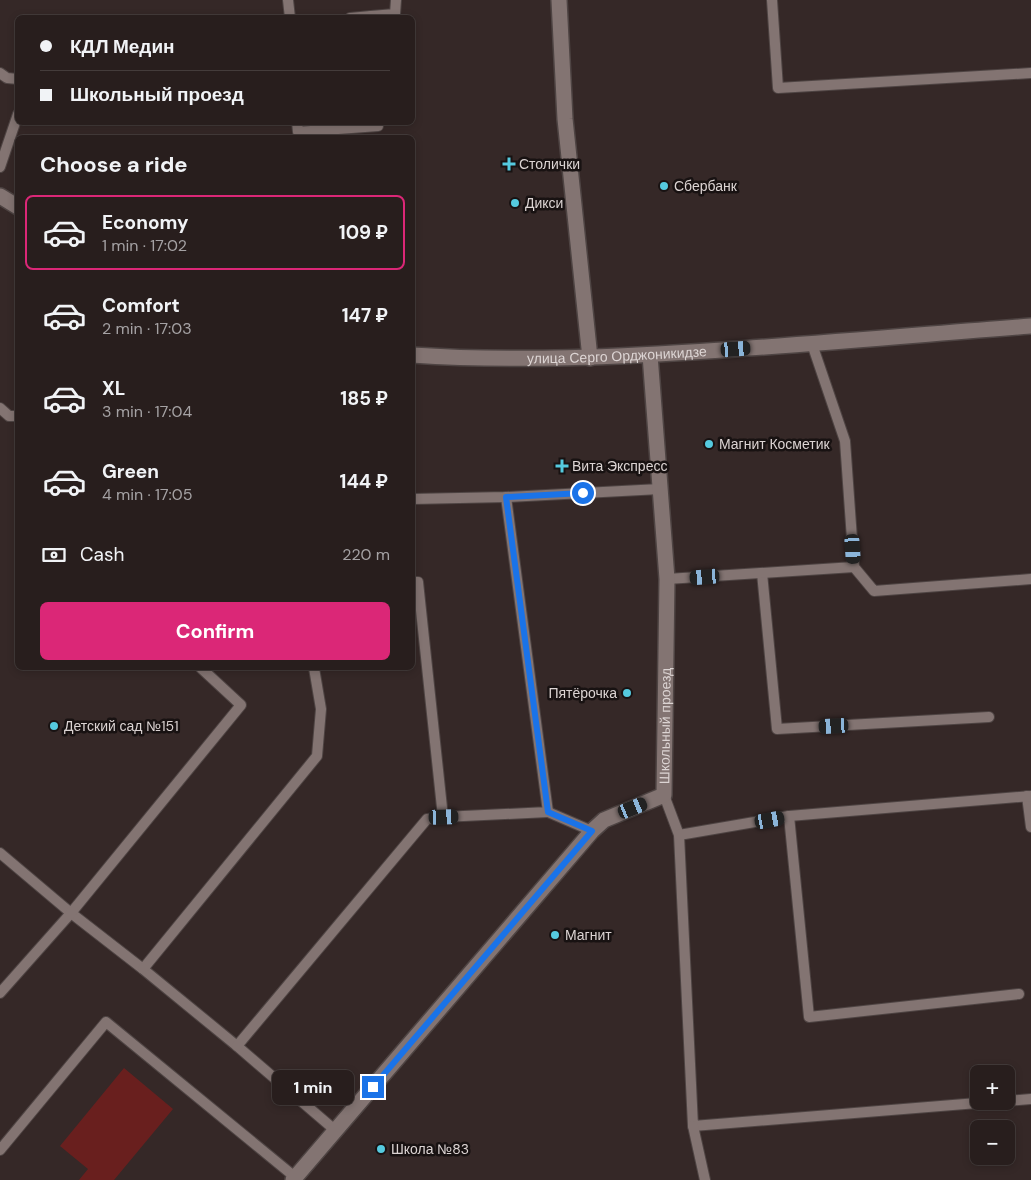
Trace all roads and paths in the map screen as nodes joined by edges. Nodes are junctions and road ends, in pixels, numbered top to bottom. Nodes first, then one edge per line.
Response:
1 (288, 0) edge
2 (396, 0) edge
3 (559, 0) edge
4 (772, 0) edge
5 (290, 15) edge
6 (387, 15) edge
7 (1031, 72) edge
8 (0, 73) edge
9 (15, 79) edge
10 (15, 123) edge
11 (297, 125) edge
12 (378, 125) edge
13 (0, 167) edge
14 (0, 196) edge
15 (15, 204) edge
16 (1031, 326) edge
17 (812, 344) junction
18 (650, 355) junction
19 (415, 356) edge
20 (590, 358) junction
21 (0, 408) edge
22 (15, 416) edge
23 (660, 489) junction
24 (506, 497) junction
25 (415, 499) edge
26 (854, 567) junction
27 (762, 573) junction
28 (667, 579) junction
29 (1031, 579) edge
30 (415, 582) edge
31 (202, 670) edge
32 (314, 670) edge
33 (989, 717) dead end
34 (664, 796) junction
35 (1029, 796) edge
36 (548, 812) junction
37 (789, 816) junction
38 (444, 817) junction
39 (1031, 827) edge
40 (592, 831) junction
41 (679, 836) junction
42 (0, 852) edge
43 (71, 913) junction
44 (143, 969) junction
45 (0, 993) edge
46 (1019, 994) dead end
47 (237, 1046) junction
48 (1031, 1099) edge
49 (1015, 1100) edge
50 (970, 1104) edge
51 (693, 1126) junction
52 (336, 1131) junction
53 (0, 1150) edge
54 (294, 1179) edge
55 (705, 1180) edge

1 - 5 lane
2 - 6 lane
3 - 20 street
4 - 7 lane
8 - 9 lane
10 - 13 lane
11 - 12 lane
14 - 15 street
16 - 17 street, улица Серго Орджоникидзе
17 - 18 street, улица Серго Орджоникидзе
17 - 26 lane
18 - 20 street, улица Серго Орджоникидзе
18 - 23 street, Школьный проезд
19 - 20 street, улица Серго Орджоникидзе
21 - 22 lane
23 - 24 lane
23 - 28 street, Школьный проезд
24 - 25 lane
24 - 36 lane
26 - 27 lane
26 - 29 lane
27 - 28 lane
27 - 33 lane
28 - 34 street, Школьный проезд
30 - 38 lane
31 - 43 lane
32 - 44 lane
34 - 40 street, Школьный проезд
34 - 41 lane
35 - 37 lane
35 - 39 lane
36 - 38 lane
36 - 40 lane
37 - 41 lane
37 - 46 lane
38 - 47 lane
40 - 52 street, Школьный проезд
41 - 51 lane
42 - 43 lane
43 - 44 lane
43 - 45 lane
44 - 47 lane
47 - 52 lane
48 - 49 lane
50 - 51 lane
51 - 55 lane
52 - 54 street, Школьный проезд
53 - 54 lane

